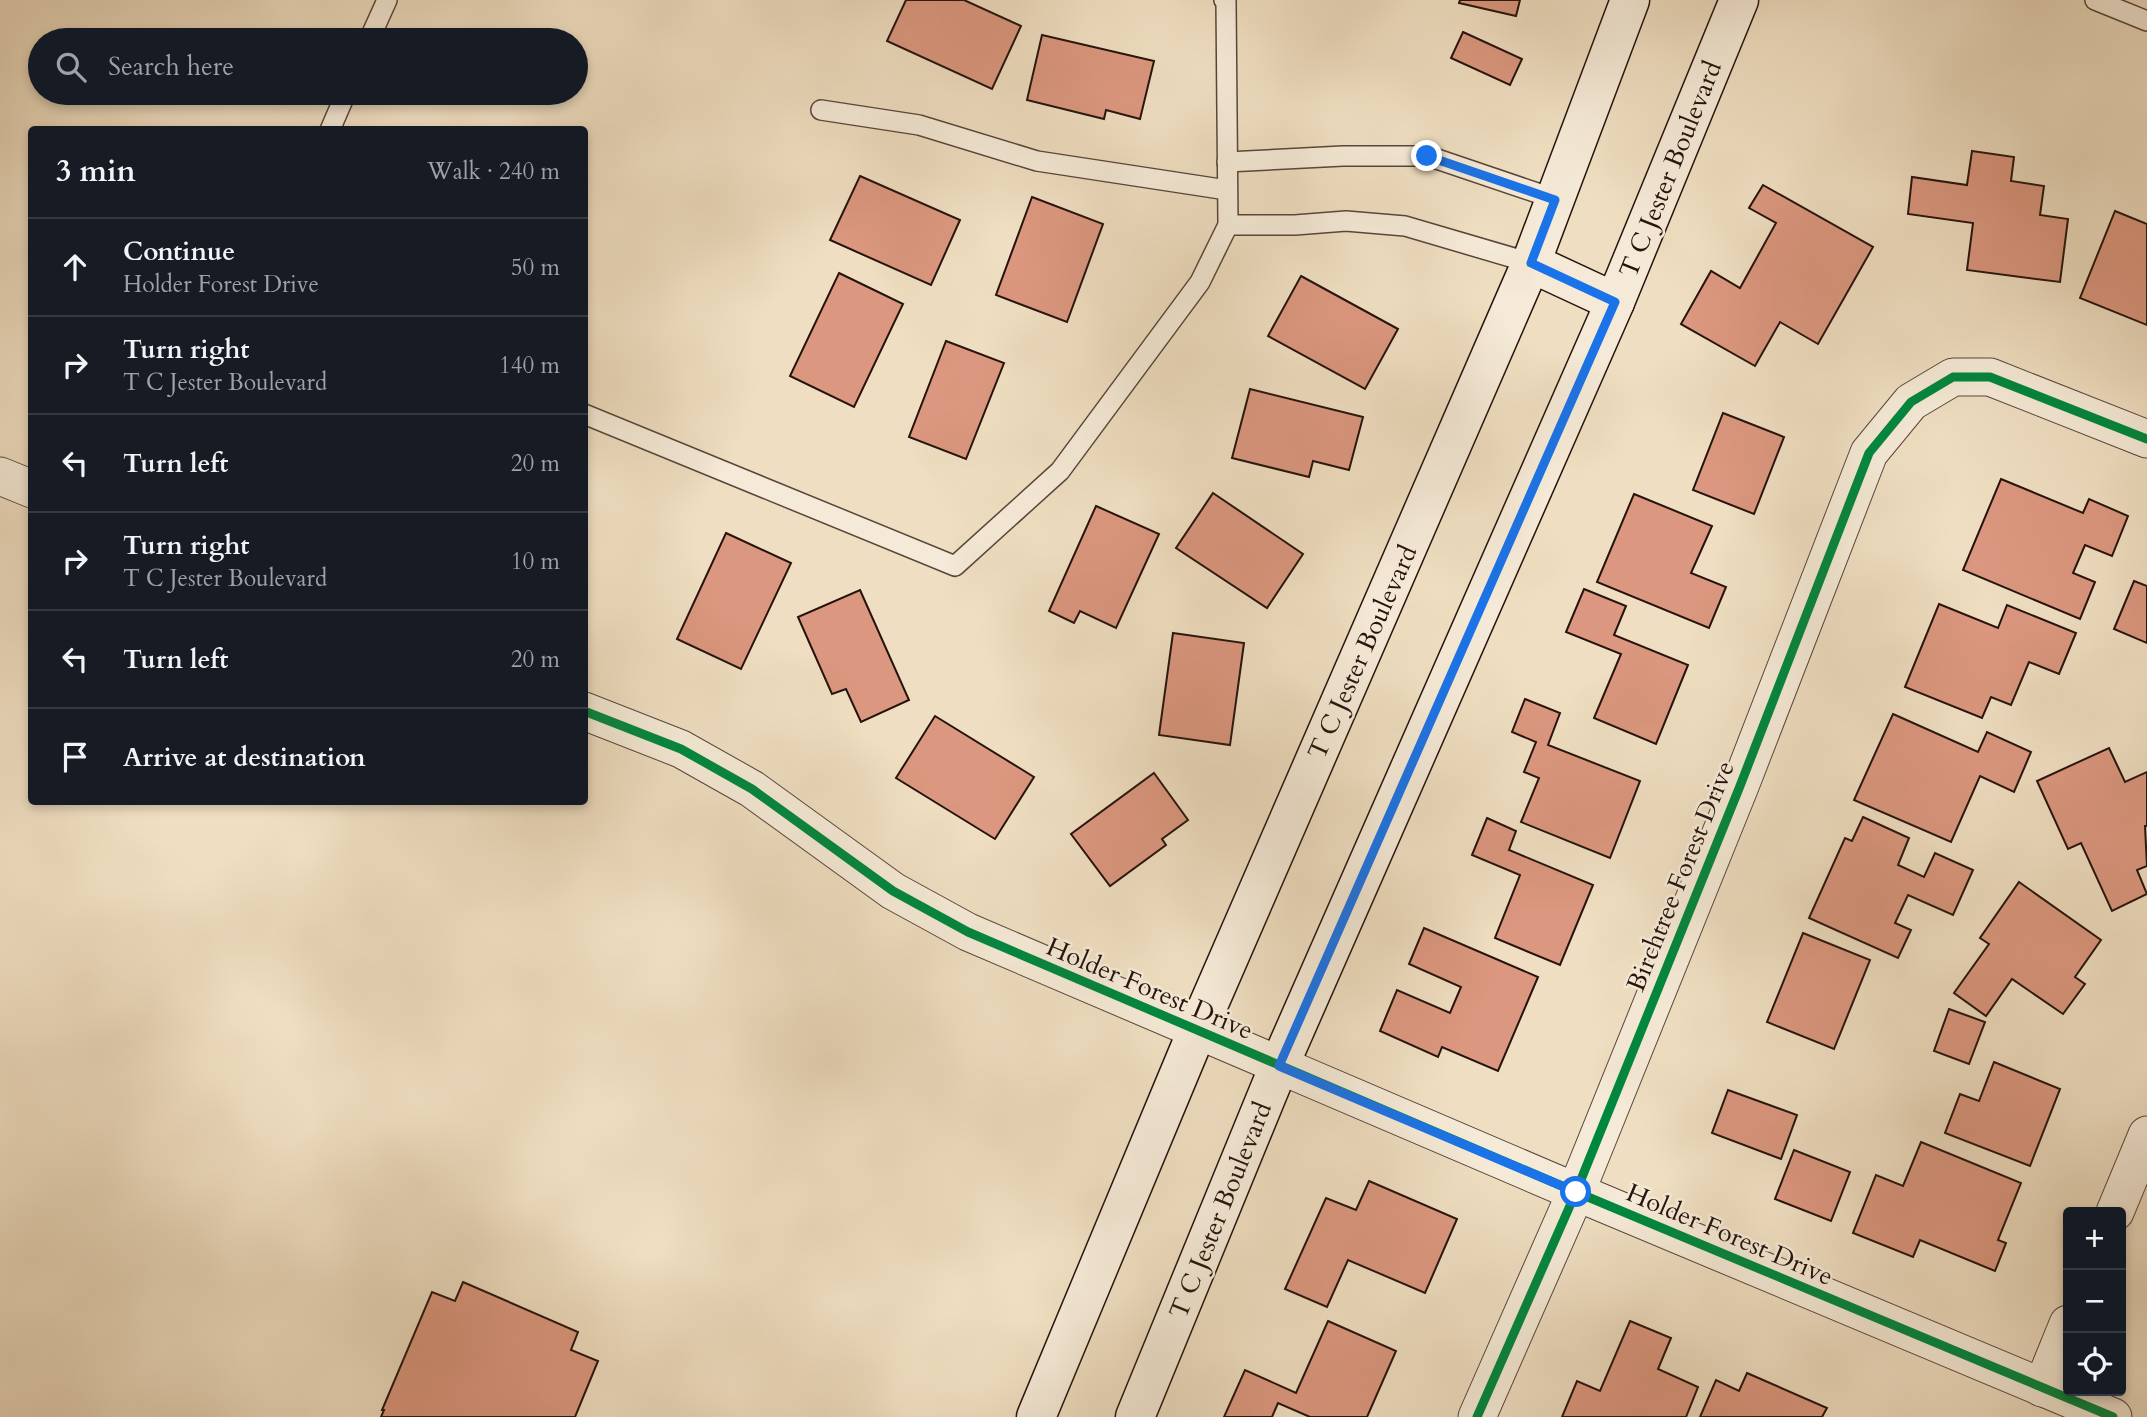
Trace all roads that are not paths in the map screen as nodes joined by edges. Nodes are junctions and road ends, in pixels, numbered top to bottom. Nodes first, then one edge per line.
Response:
1 (387, 0) edge
2 (1224, 0) edge
3 (1630, 0) edge
4 (1738, 0) edge
5 (2095, 0) edge
6 (2147, 21) edge
7 (374, 28) edge
8 (341, 105) edge
9 (821, 110) dead end
10 (332, 126) edge
11 (1227, 162) junction
12 (1227, 190) junction
13 (1555, 200) junction
14 (1228, 225) junction
15 (1531, 263) junction
16 (1615, 302) junction
17 (588, 416) edge
18 (2147, 439) edge
19 (0, 476) edge
20 (28, 487) edge
21 (588, 713) edge
22 (1197, 1031) junction
23 (1279, 1066) junction
24 (2147, 1135) edge
25 (1576, 1192) junction
26 (2117, 1207) edge
27 (2064, 1333) edge
28 (2042, 1388) junction
29 (1036, 1417) edge
30 (1135, 1417) edge
31 (1477, 1417) edge
32 (2113, 1417) edge

1 - 7 lane
2 - 11 lane
3 - 13 main road, T C Jester Boulevard
4 - 16 main road, T C Jester Boulevard
5 - 6 lane
8 - 10 lane
9 - 12 lane
11 - 12 lane
11 - 13 lane
12 - 14 lane
13 - 15 main road, T C Jester Boulevard
14 - 15 lane
14 - 17 lane
15 - 16 main road
15 - 22 main road, T C Jester Boulevard
16 - 23 main road, T C Jester Boulevard
18 - 25 street, Birchtree Forest Drive
19 - 20 street
21 - 22 street, Holder Forest Drive
22 - 23 street, Holder Forest Drive
22 - 29 main road, T C Jester Boulevard
23 - 25 street, Holder Forest Drive
23 - 30 main road, T C Jester Boulevard
24 - 26 street
25 - 28 street, Holder Forest Drive
25 - 31 street, Birchtree Forest Drive
27 - 28 street
28 - 32 street, Holder Forest Drive

